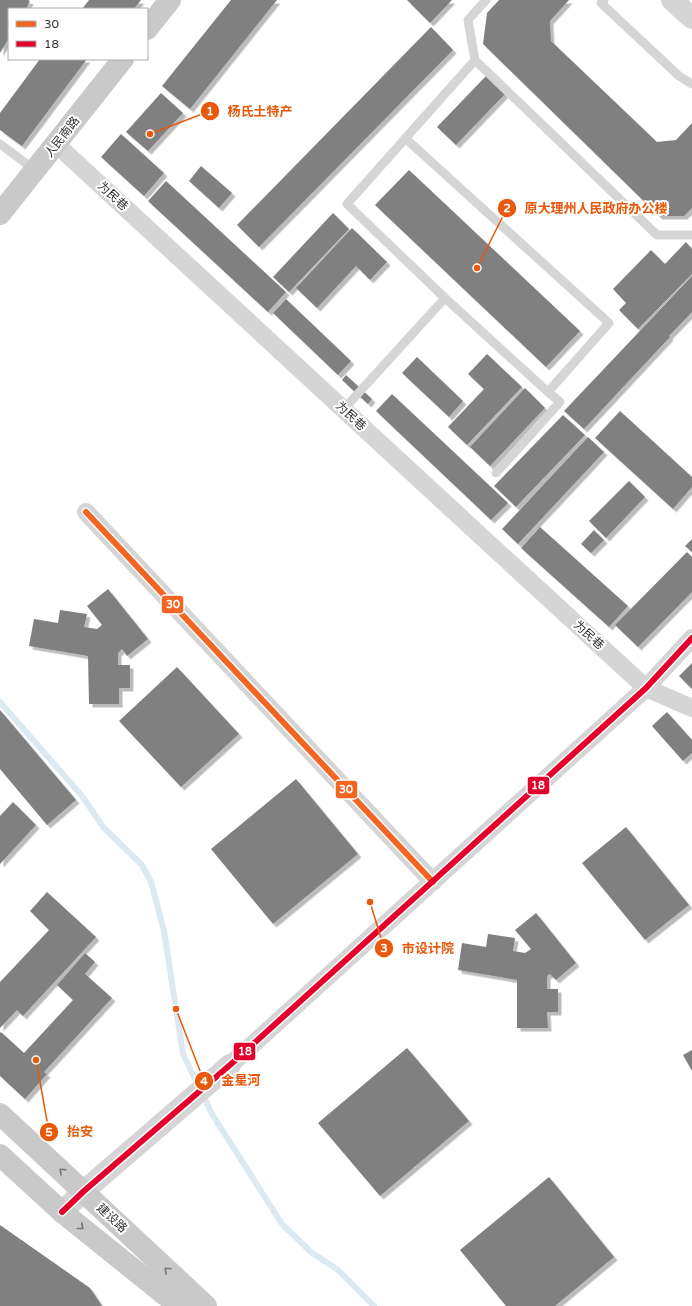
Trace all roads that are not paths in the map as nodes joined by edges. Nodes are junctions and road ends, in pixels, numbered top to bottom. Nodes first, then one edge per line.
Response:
1 (170, 0) edge
2 (486, 0) edge
3 (672, 0) edge
4 (602, 1) edge
5 (691, 15) edge
6 (148, 28) edge
7 (122, 60) edge
8 (475, 60) junction
9 (692, 84) edge
10 (405, 138) junction
11 (0, 144) edge
12 (56, 144) junction
13 (35, 170) junction
14 (0, 214) edge
15 (692, 235) edge
16 (445, 298) junction
17 (548, 392) junction
18 (344, 410) junction
19 (496, 473) dead end
20 (86, 512) dead end
21 (692, 638) edge
22 (646, 688) junction
23 (692, 708) edge
24 (432, 882) junction
25 (230, 1065) joint
26 (0, 1114) edge
27 (0, 1155) edge
28 (84, 1191) junction
29 (62, 1212) junction
30 (182, 1300) edge
31 (206, 1306) edge

1 - 6 main road
2 - 8 lane
3 - 5 street
4 - 9 lane
7 - 12 main road, 人民南路
8 - 10 lane
8 - 15 lane
10 - 16 lane
10 - 17 lane
11 - 13 lane
12 - 13 main road, 人民南路
12 - 18 street, 为民巷
13 - 14 main road, 人民南路
16 - 17 lane
16 - 18 lane
17 - 19 lane
18 - 22 street, 为民巷
20 - 24 street
21 - 22 street
22 - 23 street, 为民巷
22 - 24 street
24 - 25 street
25 - 28 street
28 -> 26 main road, 建设路
27 - 29 main road, 建设路
28 - 29 street
30 -> 28 main road, 建设路
29 -> 30 main road, 建设路
30 - 31 main road, 建设路

